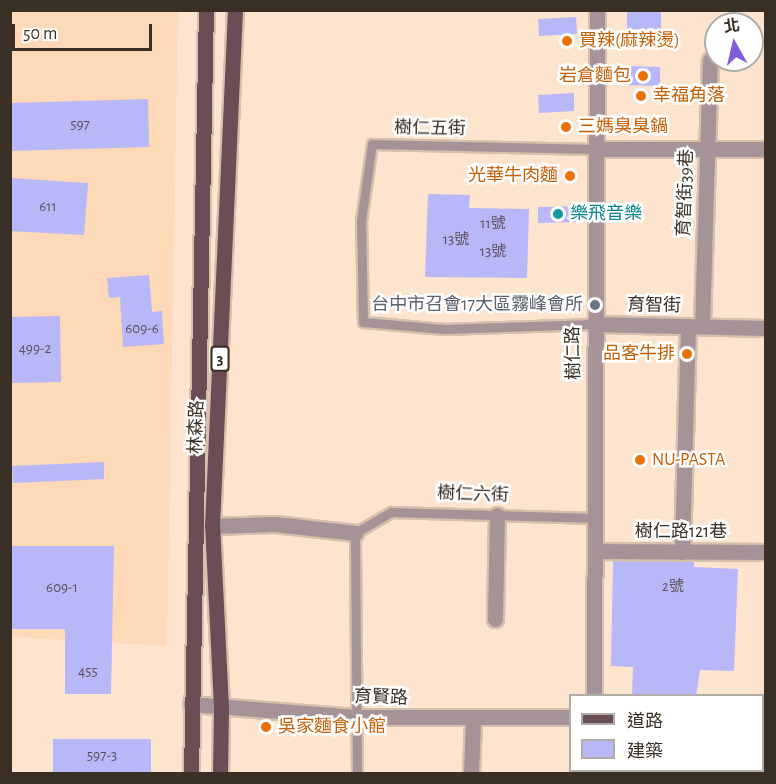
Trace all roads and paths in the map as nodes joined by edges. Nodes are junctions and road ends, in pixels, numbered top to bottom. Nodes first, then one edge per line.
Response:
1 (206, 10) edge
2 (235, 10) edge
3 (597, 10) edge
4 (709, 72) edge
5 (706, 147) junction
6 (594, 149) junction
7 (765, 149) edge
8 (363, 322) joint
9 (593, 324) junction
10 (695, 326) junction
11 (765, 328) edge
12 (497, 515) junction
13 (595, 518) junction
14 (212, 526) junction
15 (356, 533) junction
16 (596, 551) junction
17 (682, 552) junction
18 (765, 552) edge
19 (495, 618) dead end
20 (594, 694) edge
21 (191, 704) junction
22 (221, 707) junction
23 (358, 717) junction
24 (569, 717) edge
25 (473, 719) junction
26 (191, 774) edge
27 (220, 774) edge
28 (357, 774) edge
29 (471, 774) edge

1 - 21 main road, 林森路 / 3
2 - 14 main road, 林森路 / 3
3 - 6 street, 樹仁路
4 - 5 street, 育智街39巷
5 - 6 street
5 - 7 street
5 - 10 street, 育智街39巷
6 - 8 lane, 樹仁五街
6 - 9 street, 樹仁路
8 - 9 lane, 育智街
9 - 10 street, 育智街
9 - 13 street, 樹仁路
10 - 11 street, 育智街
10 - 17 street, 育智街39巷
12 - 13 lane, 樹仁六街
12 - 15 lane, 樹仁六街
12 - 19 street
13 - 16 street, 樹仁路
14 - 15 street
14 - 22 main road, 林森路 / 3
15 - 23 lane
16 - 17 street, 樹仁路121巷
16 - 20 street, 樹仁路
17 - 18 street, 樹仁路121巷
21 - 22 street, 育賢路
21 - 26 main road, 林森路 / 3
22 - 23 street, 育賢路
22 - 27 main road, 林森路 / 3
23 - 25 street, 育賢路
23 - 28 lane
24 - 25 street, 育賢路
25 - 29 street

